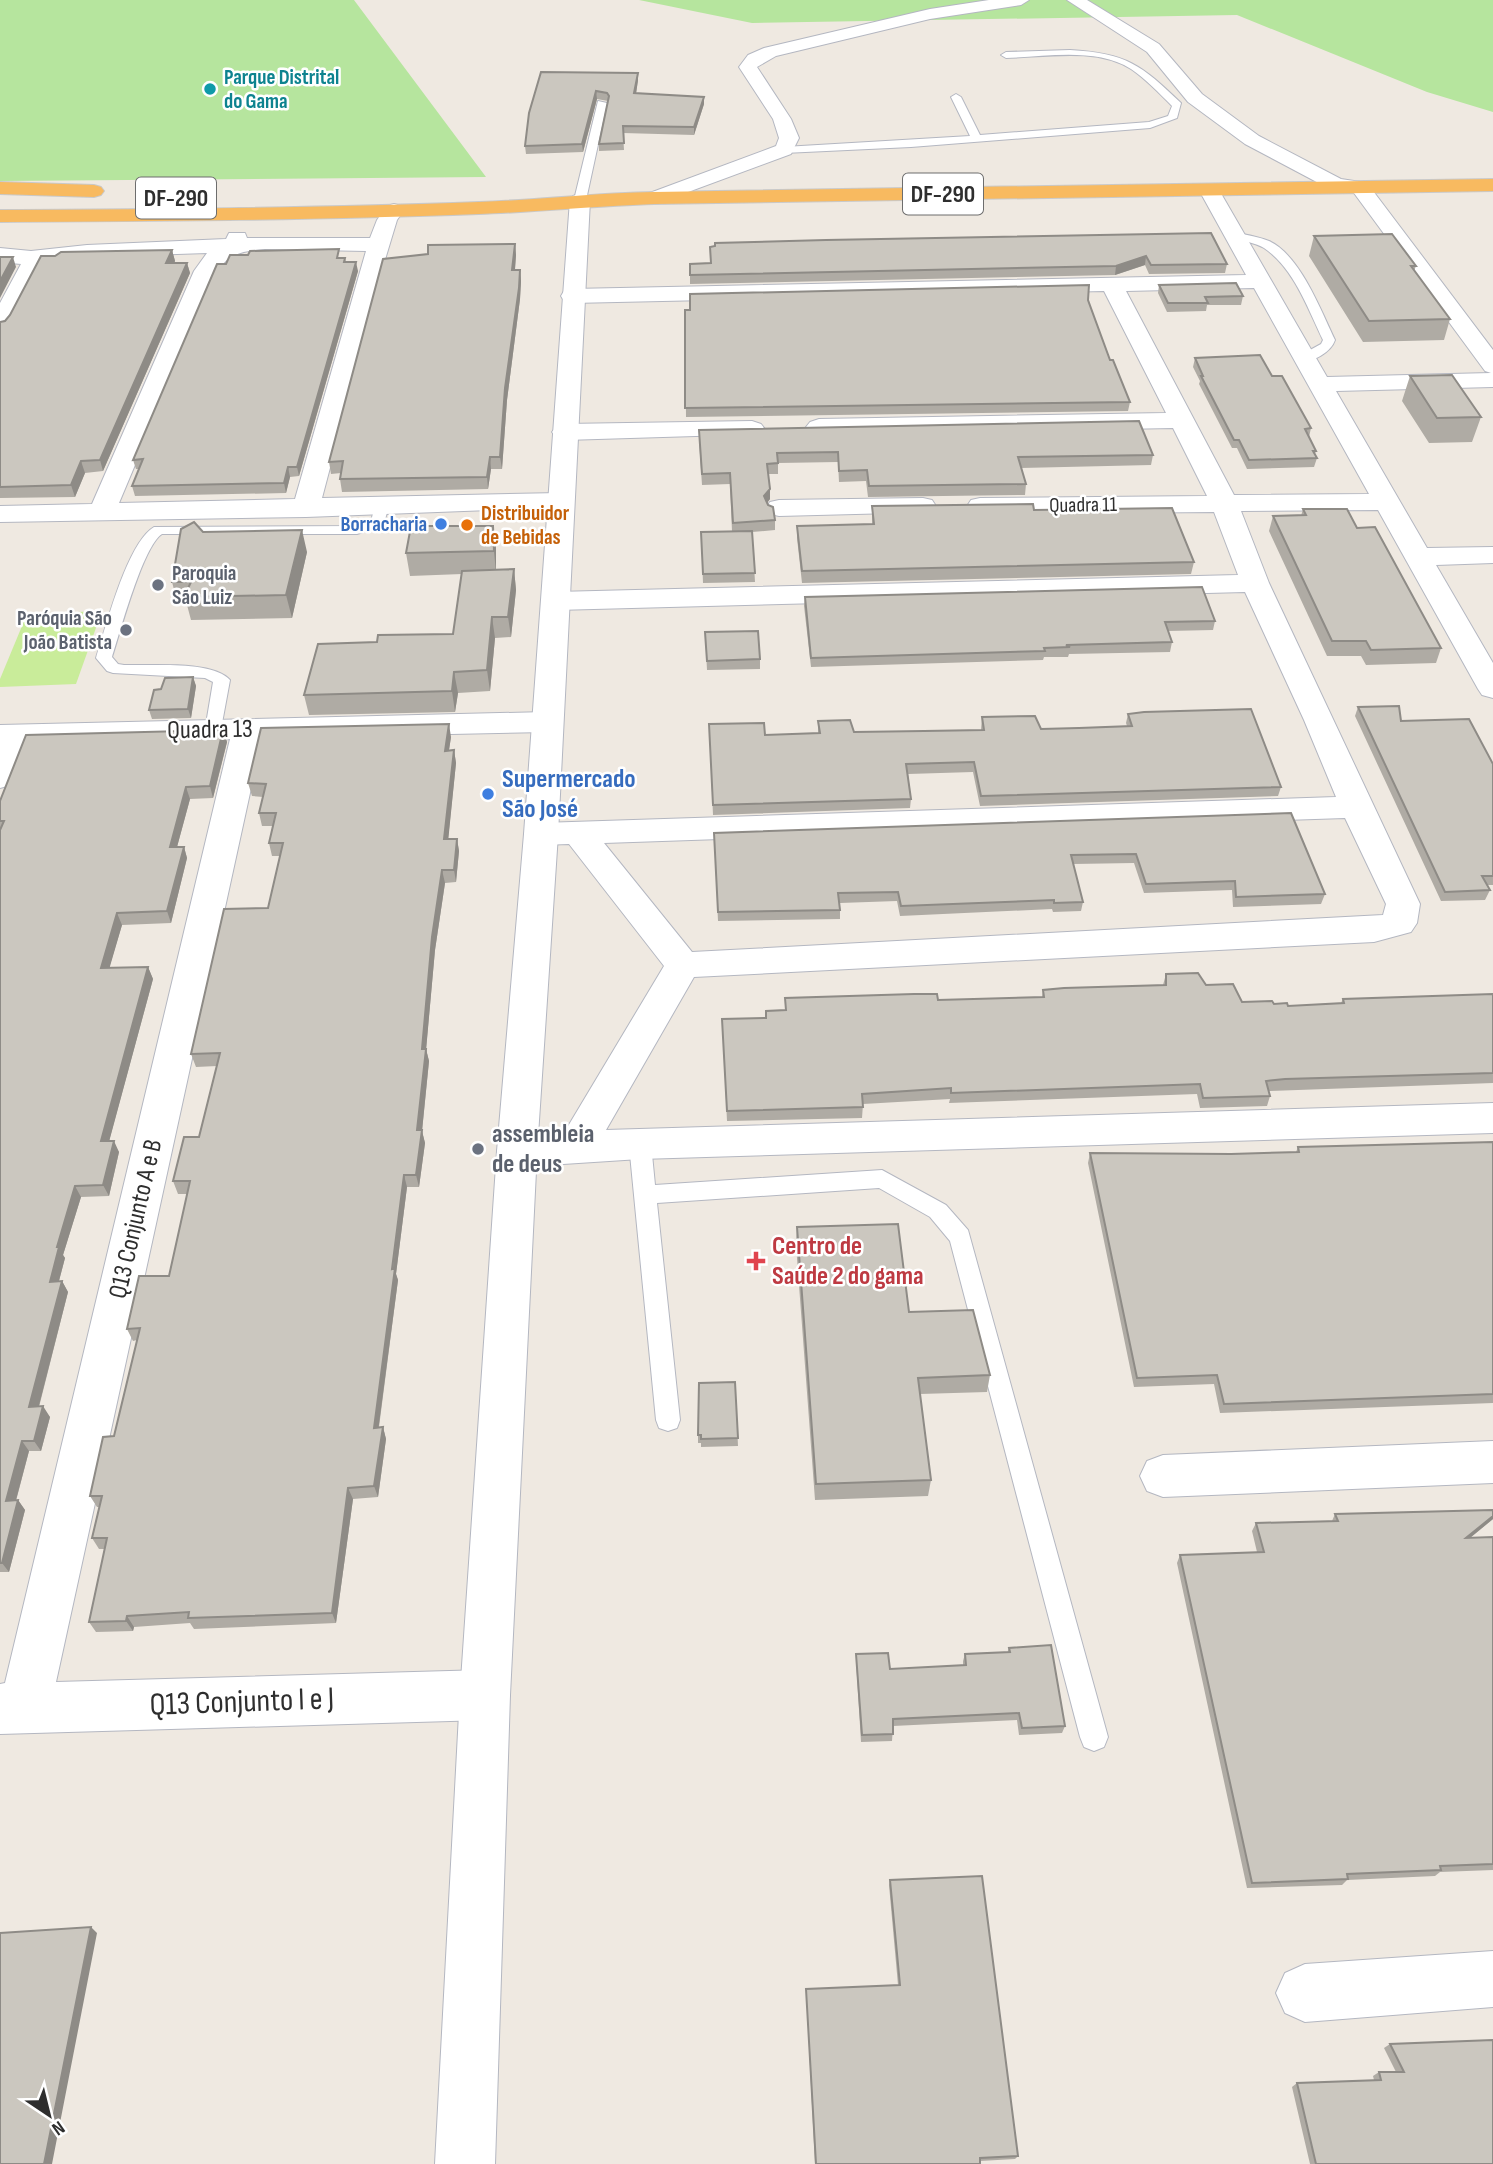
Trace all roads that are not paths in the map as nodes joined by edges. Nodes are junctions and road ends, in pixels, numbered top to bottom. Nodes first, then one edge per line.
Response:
1 (1021, 0) edge
2 (1075, 0) edge
3 (931, 7) edge
4 (1006, 55) dead end
5 (956, 97) dead end
6 (602, 103) edge
7 (977, 139) junction
8 (784, 149) junction
9 (1493, 185) edge
10 (1356, 187) junction
11 (0, 188) edge
12 (1209, 190) junction
13 (110, 192) dead end
14 (135, 195) dead end
15 (654, 198) junction
16 (580, 200) junction
17 (351, 211) junction
18 (390, 215) junction
19 (0, 216) edge
20 (244, 228) junction
21 (1237, 236) junction
22 (265, 243) junction
23 (379, 245) junction
24 (0, 255) edge
25 (31, 258) junction
26 (1262, 281) junction
27 (1112, 285) junction
28 (572, 296) junction
29 (0, 324) edge
30 (1306, 358) junction
31 (1493, 366) edge
32 (1493, 380) edge
33 (1320, 384) junction
34 (1183, 420) junction
35 (771, 428) edge
36 (799, 428) edge
37 (565, 432) junction
38 (560, 501) junction
39 (1224, 502) junction
40 (1387, 502) junction
41 (382, 506) junction
42 (779, 508) dead end
43 (306, 509) junction
44 (102, 512) junction
45 (0, 514) edge
46 (1493, 555) edge
47 (1420, 557) junction
48 (1255, 583) junction
49 (556, 601) junction
50 (1493, 689) edge
51 (547, 722) junction
52 (231, 729) junction
53 (9, 735) edge
54 (0, 778) edge
55 (1356, 807) junction
56 (560, 834) junction
57 (683, 965) junction
58 (1493, 1118) edge
59 (640, 1144) junction
60 (576, 1147) junction
61 (517, 1151) junction
62 (645, 1195) junction
63 (668, 1420) dead end
64 (1493, 1462) edge
65 (1163, 1476) dead end
66 (485, 1695) junction
67 (12, 1709) edge
68 (1094, 1737) dead end
69 (1493, 1979) edge
70 (1305, 1993) dead end
71 (465, 2164) edge

1 - 3 street
2 - 10 street
3 - 8 street
4 - 7 lane
5 - 7 lane
6 - 16 lane
7 - 8 lane
8 - 15 street
9 - 10 highway, DF-290
10 - 12 highway, DF-290
10 - 31 street
11 - 13 highway, DF-290
12 - 15 highway, DF-290
12 - 21 street
14 - 17 highway, DF-290
15 - 16 highway, DF-290
16 - 18 highway, DF-290
16 - 28 street
17 - 18 highway, DF-290
17 - 20 highway, DF-290
18 - 22 street
18 - 23 street
19 - 20 highway, DF-290
20 - 22 street
20 - 25 street
20 - 44 street
21 - 26 street
21 - 30 lane
22 - 23 street
23 - 43 street
24 - 25 street
25 - 29 street
26 - 27 street
26 - 30 street
27 - 28 street
27 - 34 street
28 - 37 street
30 - 33 street
32 - 33 street
33 - 40 street
34 - 36 street
34 - 39 street
35 - 37 street
37 - 38 street
38 - 41 street
38 - 49 street
39 - 40 street, Quadra 11
39 - 42 street, Quadra 11
39 - 48 street
40 - 47 street
41 - 43 street
41 - 52 lane
43 - 44 street
44 - 45 street
46 - 47 street
47 - 50 street
48 - 49 street
48 - 55 street
49 - 51 street
51 - 52 street, Quadra 13
51 - 56 street
52 - 53 street, Quadra 13
52 - 67 street, Q13 Conjunto A e B
53 - 54 street
55 - 56 street
55 - 57 street
56 - 57 street
56 - 61 street
57 - 60 street
58 - 59 street
59 - 60 street
59 - 62 lane
60 - 61 street
61 - 66 street
62 - 63 lane
62 - 68 lane
64 - 65 street
66 - 67 street, Q13 Conjunto I e J
66 - 71 street
69 - 70 street

